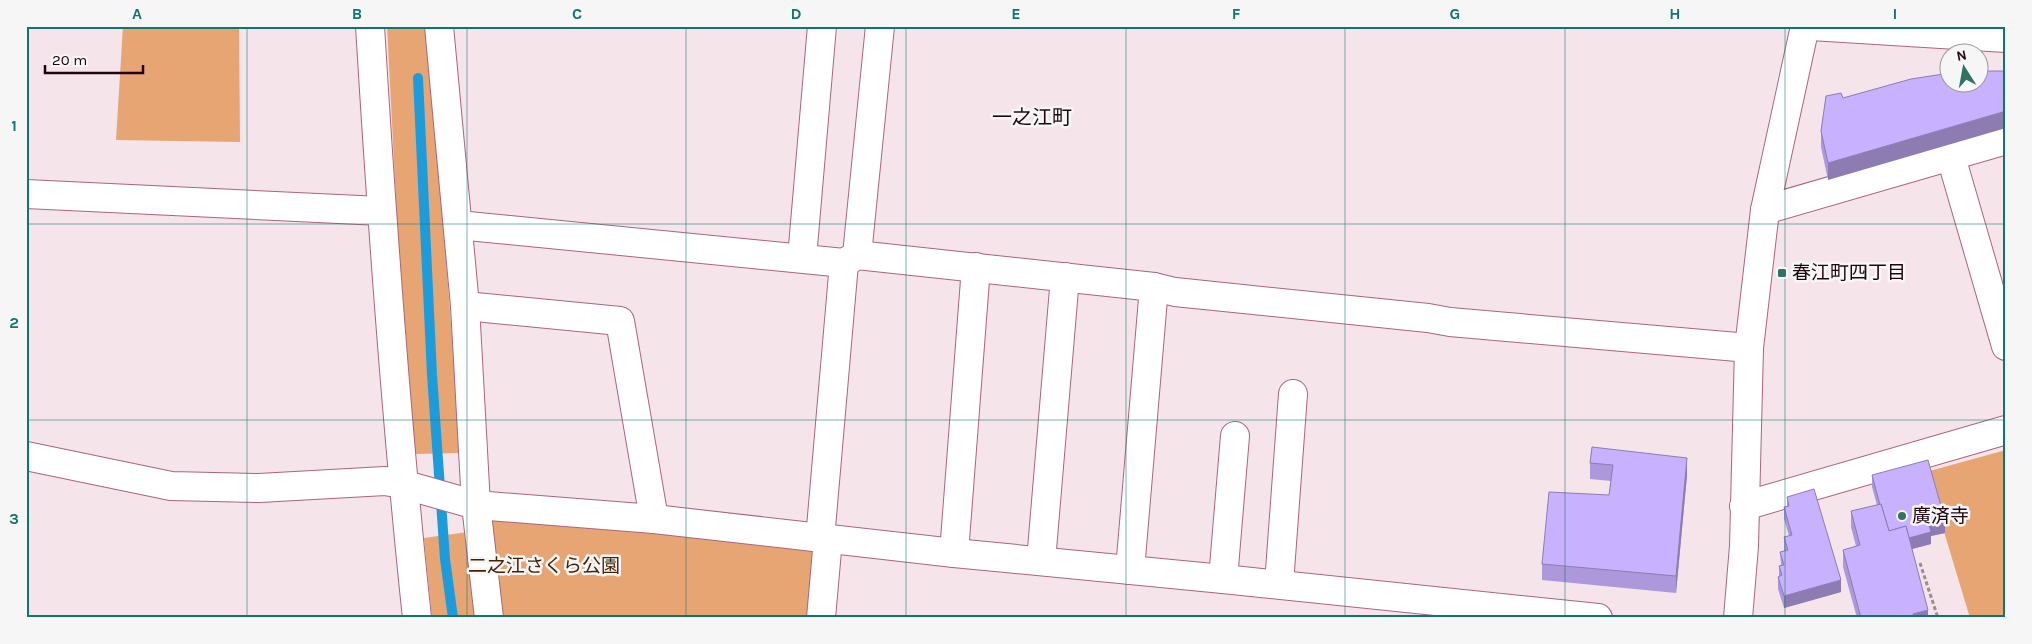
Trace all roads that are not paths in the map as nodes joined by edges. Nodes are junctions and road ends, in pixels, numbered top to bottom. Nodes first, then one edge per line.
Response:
1 (370, 26) edge
2 (439, 26) edge
3 (822, 26) edge
4 (880, 26) edge
5 (1805, 26) edge
6 (1811, 26) edge
7 (2006, 38) edge
8 (2006, 140) edge
9 (1951, 157) junction
10 (26, 194) edge
11 (1765, 210) junction
12 (381, 211) junction
13 (458, 225) junction
14 (802, 258) junction
15 (851, 259) junction
16 (976, 267) junction
17 (1066, 277) junction
18 (1154, 287) junction
19 (465, 306) junction
20 (2006, 346) edge
21 (1750, 348) junction
22 (1293, 394) dead end
23 (2006, 430) edge
24 (1236, 436) dead end
25 (26, 456) edge
26 (402, 484) junction
27 (476, 505) junction
28 (1744, 506) junction
29 (654, 520) junction
30 (824, 539) junction
31 (954, 553) junction
32 (1041, 561) junction
33 (1130, 570) junction
34 (1223, 579) junction
35 (1279, 584) junction
36 (417, 618) edge
37 (489, 618) edge
38 (821, 618) edge
39 (1598, 618) edge
40 (1738, 618) edge

1 - 12 street
2 - 13 street
3 - 14 street
4 - 15 street
5 - 11 street
6 - 7 street
8 - 9 street
9 - 11 street
9 - 20 street
10 - 12 street
11 - 21 street
12 - 26 street
13 - 14 street
13 - 19 street
14 - 15 street
15 - 16 street
15 - 30 street
16 - 17 street
16 - 31 street
17 - 18 street
17 - 32 street
18 - 21 street
18 - 33 street
19 - 27 street
19 - 29 street
21 - 28 street
22 - 35 street
23 - 28 street
24 - 34 street
25 - 26 street
26 - 27 street
26 - 36 street
27 - 29 street
27 - 37 street
28 - 40 street
29 - 30 street
30 - 31 street
30 - 38 street
31 - 32 street
32 - 33 street
33 - 34 street
34 - 35 street
35 - 39 street

